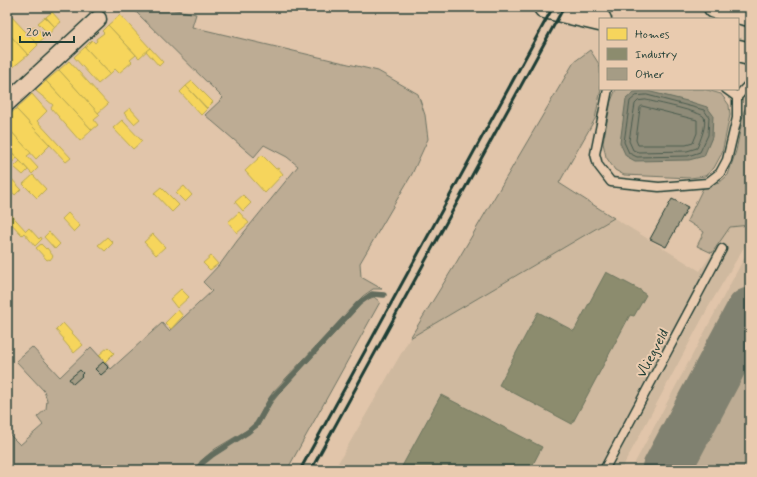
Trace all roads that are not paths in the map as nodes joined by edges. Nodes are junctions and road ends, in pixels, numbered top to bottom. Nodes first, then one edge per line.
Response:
1 (545, 7) edge
2 (715, 7) edge
3 (750, 15) edge
4 (98, 19) dead end
5 (599, 20) edge
6 (739, 51) edge
7 (750, 54) edge
8 (750, 83) edge
9 (608, 90) edge
10 (727, 90) edge
11 (736, 97) junction
12 (7, 103) edge
13 (722, 249) dead end
14 (604, 470) edge

1 - 5 highway
2 - 3 highway
4 - 12 street
6 - 7 highway
8 - 11 lane
9 - 11 lane
10 - 11 lane
13 - 14 lane, Vliegveld

